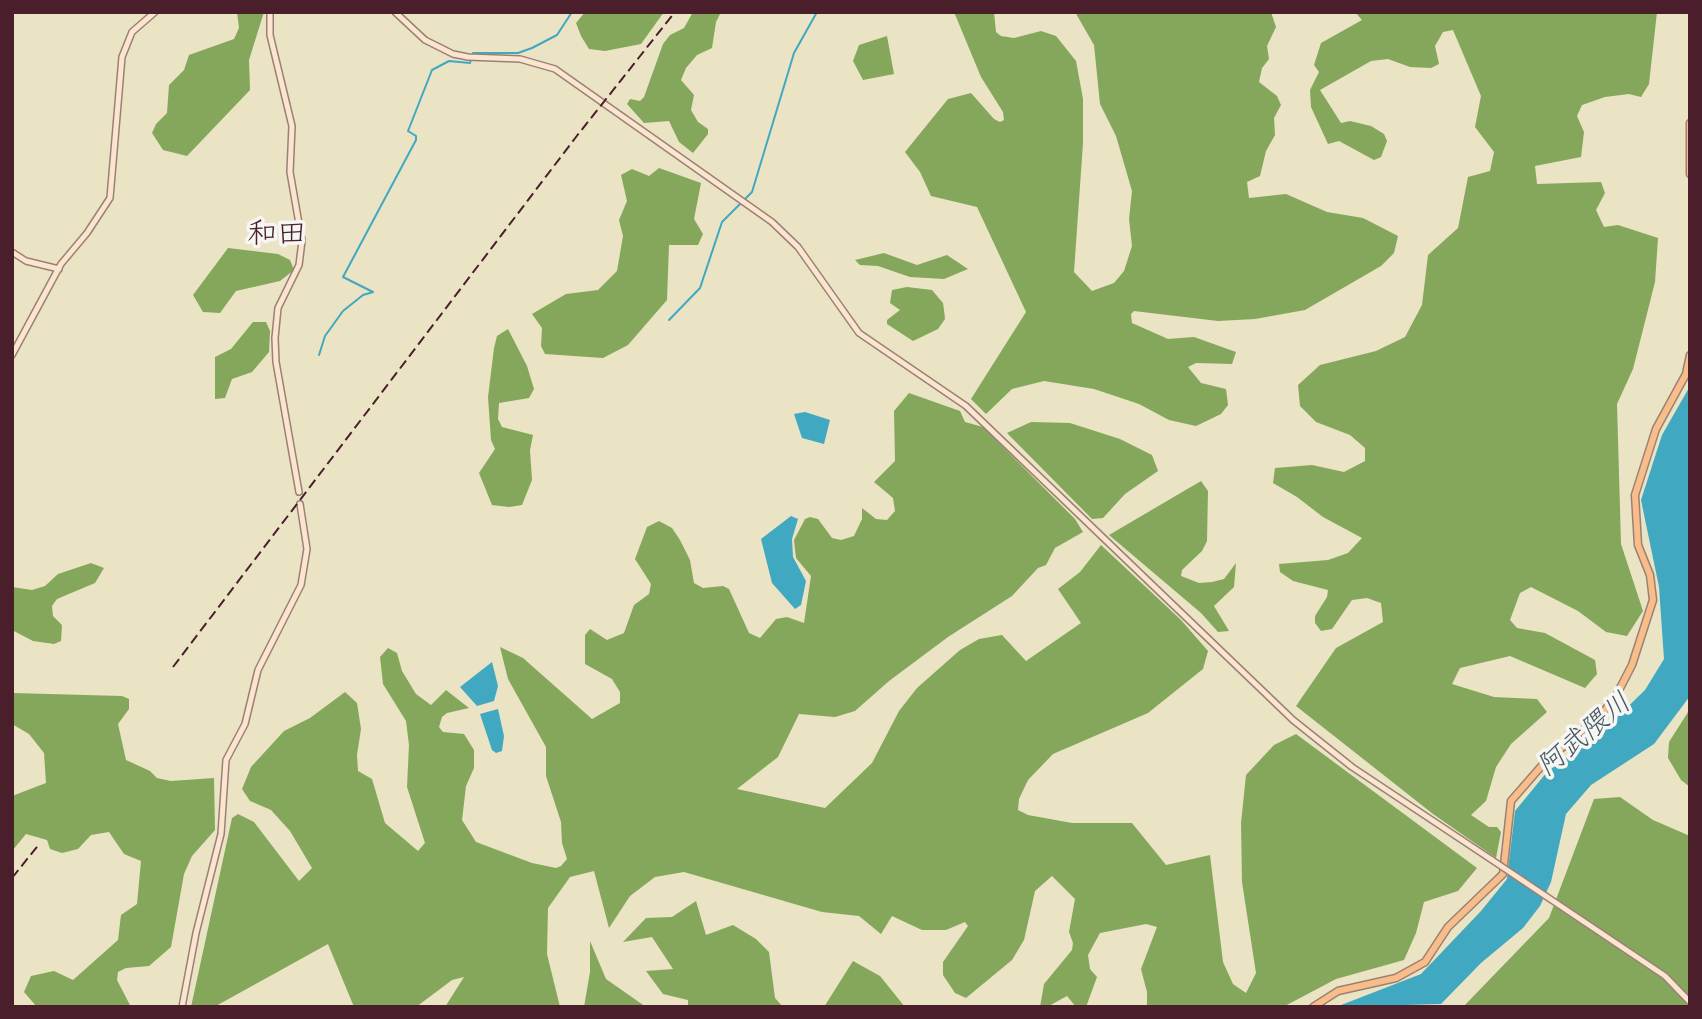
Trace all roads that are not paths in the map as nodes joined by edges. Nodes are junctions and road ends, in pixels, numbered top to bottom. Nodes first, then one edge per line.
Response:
1 (155, 12) edge
2 (270, 12) edge
3 (395, 12) edge
4 (1690, 123) edge
5 (1690, 174) edge
6 (12, 252) edge
7 (59, 269) junction
8 (12, 355) edge
9 (1690, 355) edge
10 (299, 492) dead end
11 (300, 504) dead end
12 (1690, 1002) edge
13 (182, 1007) edge
14 (1313, 1007) edge

1 - 7 street
2 - 10 street
3 - 12 street, bridge
4 - 5 main road
6 - 7 street
7 - 8 street
9 - 14 main road
11 - 13 street

